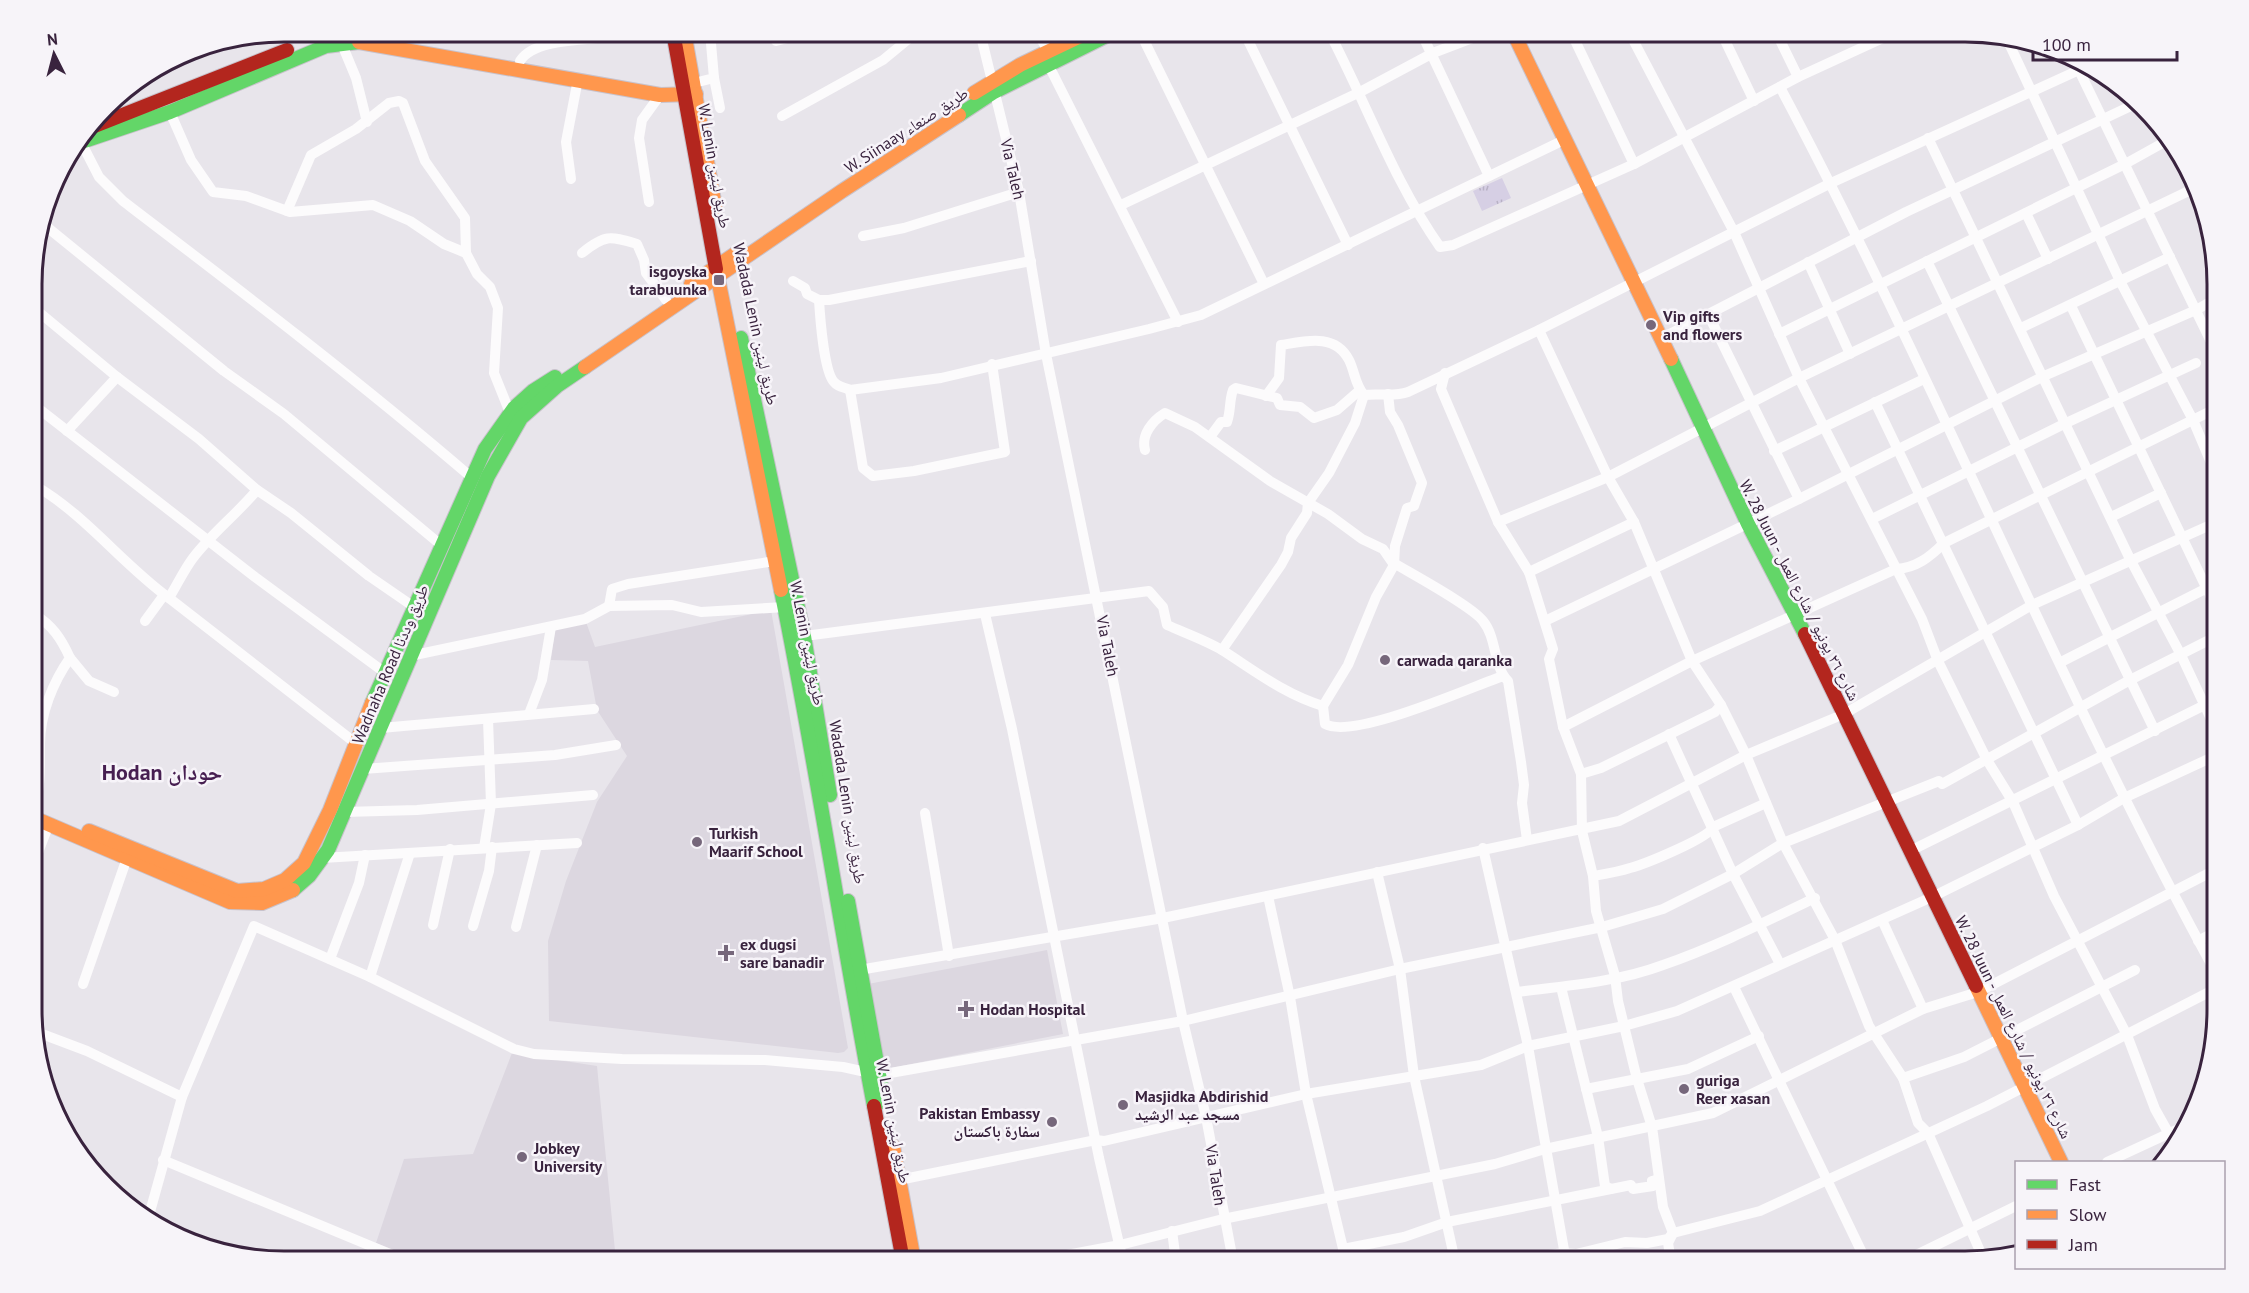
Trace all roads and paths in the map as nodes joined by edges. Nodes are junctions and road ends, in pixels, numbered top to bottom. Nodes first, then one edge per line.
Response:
1 (311, 42) edge
2 (341, 42) junction
3 (410, 42) edge
4 (569, 42) edge
5 (676, 42) edge
6 (685, 42) edge
7 (711, 42) edge
8 (905, 42) edge
9 (982, 42) edge
10 (1041, 42) edge
11 (1073, 42) edge
12 (1088, 42) edge
13 (1145, 42) edge
14 (1249, 42) edge
15 (1334, 42) edge
16 (1427, 42) edge
17 (1460, 42) edge
18 (1518, 42) edge
19 (1576, 42) edge
20 (1634, 42) edge
21 (1726, 42) edge
22 (1781, 42) edge
23 (1874, 42) edge
24 (2011, 47) edge
25 (1433, 52) junction
26 (1048, 57) junction
27 (520, 61) junction
28 (2077, 69) edge
29 (2079, 70) edge
30 (1798, 77) junction
31 (714, 78) junction
32 (578, 80) junction
33 (993, 86) junction
34 (1780, 87) junction
35 (690, 89) junction
36 (2031, 90) junction
37 (1360, 92) junction
38 (660, 95) junction
39 (1754, 101) junction
40 (2130, 107) edge
41 (720, 108) dead end
42 (170, 112) junction
43 (782, 116) dead end
44 (2102, 120) junction
45 (367, 122) junction
46 (103, 123) edge
47 (1290, 124) junction
48 (1683, 138) junction
49 (1928, 138) junction
50 (91, 139) edge
51 (1566, 139) junction
52 (2054, 141) junction
53 (2162, 144) edge
54 (84, 148) edge
55 (1205, 164) junction
56 (1634, 164) junction
57 (2125, 164) junction
58 (1489, 176) junction
59 (571, 179) dead end
60 (1831, 183) junction
61 (1588, 186) junction
62 (2075, 186) junction
63 (1954, 189) junction
64 (2189, 190) edge
65 (1019, 192) junction
66 (649, 202) dead end
67 (1121, 205) junction
68 (2148, 210) junction
69 (287, 212) junction
70 (1416, 213) junction
71 (2026, 213) junction
72 (49, 228) edge
73 (1734, 232) junction
74 (2098, 233) junction
75 (863, 236) dead end
76 (1976, 236) junction
77 (1859, 237) junction
78 (1348, 244) junction
79 (466, 253) junction
80 (582, 253) dead end
81 (2170, 257) junction
82 (2048, 259) junction
83 (1031, 261) junction
84 (1927, 261) junction
85 (1808, 262) junction
86 (721, 270) junction
87 (1634, 280) junction
88 (793, 281) dead end
89 (2120, 281) junction
90 (1998, 282) junction
91 (1880, 283) junction
92 (1264, 284) junction
93 (1760, 287) junction
94 (666, 300) junction
95 (819, 300) junction
96 (2207, 304) edge
97 (1950, 306) junction
98 (2071, 306) junction
99 (1830, 309) junction
100 (2196, 310) junction
101 (1708, 314) junction
102 (42, 315) edge
103 (1178, 322) junction
104 (2022, 328) junction
105 (1539, 330) junction
106 (1903, 330) junction
107 (2145, 331) junction
108 (2207, 332) edge
109 (1779, 334) junction
110 (1662, 338) junction
111 (2093, 353) junction
112 (1046, 354) junction
113 (1850, 354) junction
114 (2196, 363) dead end
115 (992, 364) junction
116 (1446, 373) junction
117 (2044, 376) junction
118 (2171, 376) junction
119 (117, 377) junction
120 (1799, 378) junction
121 (1924, 379) junction
122 (748, 390) junction
123 (850, 390) junction
124 (1362, 393) junction
125 (1388, 394) junction
126 (1266, 396) junction
127 (2116, 399) junction
128 (1995, 400) junction
129 (1751, 402) junction
130 (1875, 402) junction
131 (42, 411) edge
132 (510, 413) junction
133 (2207, 413) edge
134 (2193, 420) junction
135 (2066, 423) junction
136 (1946, 424) junction
137 (1826, 427) junction
138 (1702, 428) junction
139 (67, 431) junction
140 (1210, 437) junction
141 (2138, 446) junction
142 (2017, 447) junction
143 (1897, 449) junction
144 (1145, 450) dead end
145 (1774, 451) junction
146 (2207, 451) edge
147 (2089, 471) junction
148 (1847, 474) junction
149 (1968, 474) junction
150 (471, 477) junction
151 (1608, 477) junction
152 (42, 489) edge
153 (257, 490) junction
154 (2161, 493) junction
155 (2040, 495) junction
156 (1921, 497) junction
157 (1799, 499) junction
158 (1308, 503) junction
159 (2111, 517) junction
160 (1872, 519) junction
161 (1990, 520) junction
162 (1498, 522) junction
163 (1634, 522) junction
164 (1748, 524) junction
165 (2207, 527) edge
166 (2183, 538) junction
167 (210, 539) junction
168 (1944, 543) junction
169 (441, 545) junction
170 (2130, 559) junction
171 (775, 561) junction
172 (1392, 562) junction
173 (1654, 567) junction
174 (1896, 569) junction
175 (1529, 572) junction
176 (2081, 582) junction
177 (2206, 588) joint
178 (166, 597) junction
179 (1098, 598) junction
180 (2032, 605) junction
181 (609, 606) junction
182 (414, 607) junction
183 (785, 607) junction
184 (2160, 613) junction
185 (985, 614) junction
186 (1796, 615) junction
187 (42, 618) edge
188 (146, 621) dead end
189 (1545, 621) junction
190 (551, 627) junction
191 (1985, 632) junction
192 (797, 637) junction
193 (2110, 639) junction
194 (2207, 641) edge
195 (1222, 650) junction
196 (2181, 655) junction
197 (410, 657) junction
198 (70, 658) junction
199 (1692, 661) junction
200 (1938, 661) junction
201 (2061, 662) junction
202 (384, 672) junction
203 (1503, 676) junction
204 (2130, 680) junction
205 (114, 692) dead end
206 (2207, 704) edge
207 (1721, 705) junction
208 (2204, 705) junction
209 (1323, 706) junction
210 (594, 709) dead end
211 (2082, 709) junction
212 (2207, 711) edge
213 (529, 714) junction
214 (1844, 714) junction
215 (488, 719) junction
216 (42, 724) edge
217 (1563, 727) junction
218 (381, 728) junction
219 (2155, 731) junction
220 (1669, 734) junction
221 (2034, 735) junction
222 (358, 745) junction
223 (616, 745) dead end
224 (1746, 755) junction
225 (2104, 755) junction
226 (1988, 760) junction
227 (2207, 760) edge
228 (488, 761) junction
229 (363, 769) junction
230 (1581, 774) junction
231 (2057, 780) junction
232 (1692, 782) junction
233 (593, 795) dead end
234 (2124, 798) junction
235 (2013, 802) junction
236 (1767, 803) junction
237 (1887, 803) junction
238 (491, 804) junction
239 (42, 811) edge
240 (344, 812) junction
241 (925, 813) dead end
242 (42, 821) edge
243 (49, 824) junction
244 (2078, 825) junction
245 (1713, 827) junction
246 (1582, 831) junction
247 (1527, 840) junction
248 (42, 842) edge
249 (577, 843) dead end
250 (1783, 843) junction
251 (537, 845) junction
252 (2034, 846) junction
253 (488, 848) junction
254 (1483, 848) junction
255 (450, 849) junction
256 (1910, 851) junction
257 (410, 853) junction
258 (365, 855) junction
259 (127, 858) junction
260 (322, 858) junction
261 (1377, 872) junction
262 (1733, 874) junction
263 (2207, 874) edge
264 (1593, 876) junction
265 (2172, 893) junction
266 (1268, 896) junction
267 (1932, 897) junction
268 (1815, 898) junction
269 (1163, 918) junction
270 (1882, 921) junction
271 (1760, 924) junction
272 (433, 925) dead end
273 (473, 926) dead end
274 (516, 927) dead end
275 (1602, 927) junction
276 (2207, 936) edge
277 (1055, 937) junction
278 (1835, 940) junction
279 (2077, 941) junction
280 (2198, 941) junction
281 (1508, 948) junction
282 (949, 956) junction
283 (2207, 957) edge
284 (330, 959) junction
285 (1780, 964) junction
286 (1400, 969) junction
287 (859, 970) junction
288 (2135, 970) dead end
289 (1616, 976) junction
290 (370, 977) junction
291 (83, 984) dead end
292 (1561, 987) junction
293 (1734, 987) junction
294 (2101, 987) junction
295 (1517, 992) junction
296 (1978, 993) junction
297 (2207, 993) edge
298 (1290, 997) junction
299 (1923, 1009) junction
300 (1184, 1021) junction
301 (1624, 1026) junction
302 (1874, 1034) junction
303 (44, 1035) edge
304 (1574, 1035) junction
305 (2127, 1035) junction
306 (1759, 1036) junction
307 (2000, 1039) junction
308 (1075, 1042) junction
309 (1528, 1046) junction
310 (874, 1075) junction
311 (1414, 1076) junction
312 (1903, 1078) junction
313 (1636, 1079) junction
314 (1780, 1081) junction
315 (2025, 1087) junction
316 (1586, 1089) junction
317 (1306, 1094) junction
318 (182, 1097) junction
319 (1206, 1117) junction
320 (1652, 1127) junction
321 (2174, 1131) edge
322 (1928, 1133) junction
323 (2169, 1134) junction
324 (1598, 1137) junction
325 (1096, 1140) junction
326 (1545, 1149) junction
327 (163, 1160) junction
328 (2061, 1161) edge
329 (2109, 1161) edge
330 (1434, 1177) junction
331 (1659, 1179) junction
332 (1825, 1180) junction
333 (895, 1181) junction
334 (1611, 1189) junction
335 (1330, 1197) junction
336 (1554, 1202) junction
337 (2015, 1206) edge
338 (150, 1211) edge
339 (1223, 1219) junction
340 (1447, 1222) junction
341 (1969, 1227) junction
342 (1172, 1231) junction
343 (1673, 1233) junction
344 (1120, 1245) junction
345 (1343, 1249) joint
346 (1979, 1250) edge
347 (381, 1251) edge
348 (902, 1251) edge
349 (912, 1251) edge
350 (1097, 1251) edge
351 (1121, 1251) edge
352 (1175, 1251) edge
353 (1231, 1251) edge
354 (1453, 1251) edge
355 (1564, 1251) edge
356 (1588, 1251) edge
357 (1669, 1251) edge
358 (1861, 1251) edge
359 (1923, 1251) edge

1 - 46 main road
2 - 32 main road
2 - 42 main road
2 - 45 street
3 - 27 main road
4 - 27 street
5 - 35 main road, W. Lenin طريق لينين
6 - 35 main road
7 - 31 street
8 - 43 street
9 - 33 street, Via Taleh
10 - 26 street
11 - 26 main road
12 - 26 main road, W. Siinaay طريق صنعاء
13 - 55 street
14 - 47 street
15 - 37 street
16 - 25 street
17 - 25 street
18 - 51 main road, W. 28 Juun - شارع ٢٦ يونيو / شارع العمل
19 - 56 street
20 - 48 street
21 - 39 street
22 - 30 street
23 - 30 street
24 - 36 street
25 - 37 street
25 - 58 street
26 - 33 main road, W. Siinaay طريق صنعاء
26 - 67 street
27 - 35 main road
28 - 36 street
29 - 44 street
30 - 34 street
31 - 35 street
31 - 41 street
32 - 38 main road
32 - 59 street
33 - 65 street, Via Taleh
33 - 86 main road, W. Siinaay طريق صنعاء
34 - 39 street
34 - 60 street
35 - 38 main road
35 - 86 main road, W. Lenin طريق لينين
36 - 49 street
36 - 52 street
37 - 47 street
37 - 70 street
38 - 66 street
39 - 48 street
40 - 44 street
42 - 50 main road
42 - 69 street
44 - 52 street
44 - 57 street
45 - 69 street
45 - 79 street
47 - 55 street
47 - 78 street
48 - 56 street
48 - 73 street
49 - 60 street
49 - 63 street
51 - 58 street
51 - 61 main road, W. 28 Juun - شارع ٢٦ يونيو / شارع العمل
52 - 62 street
52 - 63 street
53 - 57 street
54 - 150 street
55 - 67 street
55 - 92 street
56 - 61 street
57 - 62 street
57 - 68 street
58 - 70 street
60 - 73 street
60 - 77 street
61 - 70 street
61 - 87 main road, W. 28 Juun - شارع ٢٦ يونيو / شارع العمل
62 - 71 street
62 - 74 street
63 - 76 street
63 - 77 street
64 - 68 street
65 - 75 street
65 - 83 street, Via Taleh
67 - 103 street
68 - 74 street
68 - 81 street
69 - 79 street
70 - 78 street
71 - 76 street
71 - 82 street
72 - 169 street
73 - 87 street
73 - 93 street
74 - 82 street
74 - 89 street
76 - 84 street
76 - 90 street
77 - 85 street
77 - 91 street
78 - 92 street
79 - 132 street
80 - 94 street
81 - 89 street
81 - 100 street
82 - 90 street
83 - 95 street
83 - 112 street, Via Taleh
84 - 91 street
84 - 97 street
85 - 93 street
85 - 99 street
86 - 94 main road, Wadnaha Road طريق وددنا
86 - 122 main road, Wadada Lenin طريق لينين
86 - 197 main road, Wadnaha Road طريق وددنا
87 - 105 street
87 - 110 main road, W. 28 Juun - شارع ٢٦ يونيو / شارع العمل
88 - 95 street
89 - 98 street
89 - 107 street
90 - 97 street
90 - 104 street
91 - 99 street
91 - 106 street
92 - 103 street
93 - 101 street
93 - 109 street
94 - 132 main road, Wadnaha Road طريق وددنا
95 - 123 street
96 - 100 street
97 - 106 street
97 - 128 street
98 - 104 street
98 - 111 street
99 - 109 street
99 - 113 street
100 - 107 street
100 - 108 street
101 - 110 street
101 - 129 street
102 - 119 street
103 - 112 street
104 - 117 street
105 - 116 street
105 - 151 street
106 - 113 street
106 - 121 street
107 - 111 street
107 - 118 street
109 - 120 street
110 - 138 main road, W. 28 Juun - شارع ٢٦ يونيو / شارع العمل
111 - 117 street
111 - 127 street
112 - 115 street
112 - 179 street, Via Taleh
113 - 120 street
114 - 118 street
115 - 123 street
115 - 123 street
116 - 125 street
116 - 162 street
117 - 128 street
117 - 135 street
118 - 127 street
118 - 134 street
119 - 139 street
119 - 153 street
120 - 129 street
120 - 137 street
121 - 130 street
121 - 136 street
122 - 171 main road, W. Lenin طريق لينين
122 - 192 main road, Wadada Lenin طريق لينين
124 - 125 street
124 - 126 street
124 - 126 street
124 - 158 street
125 - 172 street
126 - 140 street
127 - 135 street
127 - 141 street
128 - 136 street
128 - 142 street
129 - 138 street
129 - 145 street
130 - 137 street
130 - 143 street
131 - 139 street
132 - 150 main road, Wadnaha Road طريق وددنا
133 - 134 street
134 - 141 street
134 - 146 street
135 - 142 street
135 - 147 street
136 - 143 street
136 - 149 street
137 - 145 street
137 - 148 street
138 - 151 street
138 - 164 main road, W. 28 Juun - شارع ٢٦ يونيو / شارع العمل
139 - 167 street
140 - 144 street
140 - 158 street
141 - 147 street
141 - 154 street
142 - 149 street
142 - 155 street
143 - 148 street
143 - 156 street
145 - 157 street
147 - 155 street
147 - 159 street
148 - 157 street
148 - 160 street
149 - 156 street
149 - 161 street
150 - 169 main road, Wadnaha Road طريق وددنا
151 - 162 street
151 - 163 street
152 - 178 street
153 - 167 street
153 - 182 street
154 - 159 street
154 - 166 street
155 - 161 street
155 - 176 street
156 - 160 street
156 - 168 street
157 - 164 street
158 - 172 street
158 - 195 street
159 - 170 street
160 - 174 street
161 - 168 street
161 - 180 street
162 - 175 street
163 - 173 street
163 - 175 street
164 - 173 street
164 - 186 main road, W. 28 Juun - شارع ٢٦ يونيو / شارع العمل
165 - 166 street
166 - 170 street
166 - 177 street
167 - 178 street
167 - 202 street
168 - 174 street
168 - 191 street
169 - 182 main road, Wadnaha Road طريق وددنا
170 - 176 street
170 - 184 street
171 - 181 street
171 - 183 main road, W. Lenin طريق لينين
172 - 203 street
172 - 209 street
173 - 189 street
173 - 199 street
174 - 186 street
174 - 200 street
175 - 189 street
176 - 180 street
176 - 193 street
177 - 184 street
178 - 188 street
178 - 222 street
179 - 185 street
179 - 195 street
179 - 269 street, Via Taleh
180 - 191 street
180 - 201 street
181 - 183 street
181 - 190 street
182 - 202 main road, Wadnaha Road طريق وددنا
183 - 192 main road, W. Lenin طريق لينين
184 - 193 street
184 - 196 street
185 - 192 street
185 - 277 street
186 - 199 street
186 - 214 main road, W. 28 Juun - شارع ٢٦ يونيو / شارع العمل
187 - 198 street
189 - 217 street
190 - 197 street
190 - 213 street
191 - 200 street
191 - 221 street
192 - 287 main road, Wadada Lenin طريق لينين
192 - 310 main road, W. Lenin طريق لينين
193 - 201 street
193 - 204 street
194 - 196 street
195 - 209 street
196 - 204 street
196 - 208 street
197 - 218 main road, Wadnaha Road طريق وددنا
198 - 205 street
198 - 216 street
199 - 207 street
199 - 217 street
200 - 214 street
200 - 226 street
201 - 211 street
202 - 222 main road, Wadnaha Road طريق وددنا
203 - 209 street
203 - 247 street
204 - 211 street
204 - 219 street
206 - 208 street
207 - 220 street
207 - 224 street
208 - 212 street
208 - 219 street
210 - 213 street
211 - 221 street
211 - 225 street
213 - 215 street
214 - 224 street
214 - 237 main road, W. 28 Juun - شارع ٢٦ يونيو / شارع العمل
215 - 218 street
215 - 228 street
217 - 230 street
218 - 229 main road, Wadnaha Road طريق وددنا
219 - 225 street
220 - 230 street
220 - 232 street
221 - 226 street
221 - 231 street
222 - 239 main road, Wadnaha Road طريق وددنا
223 - 228 street
224 - 232 street
224 - 236 street
225 - 231 street
225 - 234 street
226 - 235 street
226 - 237 street
227 - 234 street
228 - 229 street
228 - 238 street
229 - 240 main road, Wadnaha Road طريق وددنا
230 - 246 street
231 - 235 street
231 - 244 street
232 - 245 street
232 - 246 street
233 - 238 street
234 - 244 street
234 - 265 street
235 - 252 street
235 - 256 street
236 - 245 street
236 - 250 street
237 - 250 street
237 - 256 main road, W. 28 Juun - شارع ٢٦ يونيو / شارع العمل
238 - 240 street
238 - 253 street
240 - 260 main road, Wadnaha Road طريق وددنا
241 - 282 street
242 - 243 main road, Wadnaha Road طريق وددنا
243 - 248 street
243 - 259 main road, Wadnaha Road طريق وددنا
244 - 252 street
245 - 262 street
245 - 264 street
246 - 247 street
246 - 264 street
247 - 254 street
249 - 251 street
250 - 262 street
250 - 268 street
251 - 253 street
251 - 274 street
252 - 267 street
252 - 279 street
253 - 255 street
253 - 273 street
254 - 261 street
254 - 281 street
255 - 257 street
255 - 272 street
256 - 267 main road, W. 28 Juun - شارع ٢٦ يونيو / شارع العمل
257 - 258 street
257 - 290 street
258 - 260 street
258 - 284 street
259 - 260 main road, Wadnaha Road طريق وددنا
259 - 291 street
261 - 266 street
261 - 286 street
262 - 271 street
262 - 275 street
263 - 265 street
264 - 275 street
265 - 279 street
265 - 280 street
266 - 269 street
266 - 298 street
267 - 270 street
267 - 296 main road, W. 28 Juun - شارع ٢٦ يونيو / شارع العمل
268 - 271 street
268 - 278 street
269 - 277 street
269 - 300 street, Via Taleh
270 - 278 street
270 - 299 street
271 - 285 street
271 - 289 street
275 - 281 street
275 - 289 street
276 - 280 street
277 - 282 street
277 - 308 street
278 - 285 street
278 - 302 street
279 - 294 street
279 - 296 street
280 - 283 street
281 - 286 street
281 - 295 street
282 - 287 street
284 - 290 street
284 - 318 street
285 - 293 street
286 - 298 street
286 - 311 street
287 - 310 main road, Wadada Lenin طريق لينين
288 - 294 street
289 - 292 street
289 - 301 street
290 - 310 street
292 - 295 street
292 - 304 street
293 - 301 street
293 - 306 street
294 - 305 street
294 - 307 street
295 - 309 street
296 - 299 street
296 - 307 main road, W. 28 Juun - شارع ٢٦ يونيو / شارع العمل
297 - 305 street
298 - 300 street
298 - 317 street
299 - 302 street
300 - 308 street
300 - 319 street, Via Taleh
301 - 304 street
301 - 313 street
302 - 312 street
302 - 314 street
303 - 318 street
304 - 309 street
304 - 316 street
305 - 315 street
305 - 323 street
306 - 313 street
306 - 314 street
307 - 312 street
307 - 315 main road, W. 28 Juun - شارع ٢٦ يونيو / شارع العمل
308 - 310 street
308 - 325 street
309 - 311 street
309 - 326 street
310 - 333 main road, Wadada Lenin طريق لينين
311 - 317 street
311 - 330 street
312 - 322 street
313 - 316 street
313 - 320 street
314 - 320 street
314 - 332 street
315 - 322 street
315 - 328 main road, W. 28 Juun - شارع ٢٦ يونيو / شارع العمل
316 - 324 street
317 - 319 street
317 - 335 street
318 - 327 street
319 - 325 street
319 - 339 street, Via Taleh
320 - 324 street
320 - 331 street
321 - 323 street
322 - 332 street
322 - 341 street
323 - 329 street
324 - 326 street
324 - 334 street
325 - 333 street
325 - 344 street
326 - 330 street
326 - 336 street
327 - 338 street
327 - 347 street
330 - 335 street
330 - 340 street
331 - 334 street
331 - 343 street
332 - 343 street
332 - 358 street
333 - 348 main road, W. Lenin طريق لينين
333 - 349 main road, Wadada Lenin طريق لينين
334 - 336 street
335 - 339 street
335 - 345 street
336 - 340 street
336 - 355 street
337 - 341 street
339 - 342 street
339 - 353 street, Via Taleh
340 - 345 street
340 - 354 street
341 - 346 street
341 - 359 street
342 - 344 street
342 - 352 street
343 - 356 street
343 - 357 street
344 - 350 street
344 - 351 street

